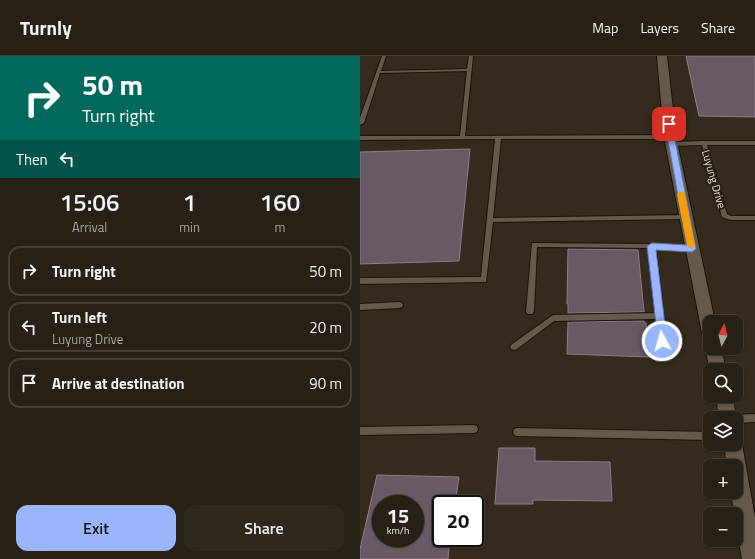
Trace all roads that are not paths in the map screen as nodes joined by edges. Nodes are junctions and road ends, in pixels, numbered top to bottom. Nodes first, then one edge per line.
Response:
1 (384, 56) edge
2 (471, 56) edge
3 (662, 56) edge
4 (469, 70) junction
5 (379, 72) junction
6 (360, 125) edge
7 (360, 138) edge
8 (462, 138) junction
9 (498, 138) junction
10 (671, 140) junction
11 (704, 143) junction
12 (755, 143) edge
13 (686, 217) junction
14 (755, 218) edge
15 (490, 220) junction
16 (652, 246) junction
17 (692, 249) junction
18 (360, 281) edge
19 (400, 305) dead end
20 (360, 307) edge
21 (530, 312) dead end
22 (706, 315) edge
23 (660, 316) junction
24 (514, 347) dead end
25 (664, 353) dead end
26 (755, 418) edge
27 (743, 419) edge
28 (474, 429) dead end
29 (360, 431) edge
30 (517, 432) dead end
31 (703, 436) edge
32 (734, 451) edge
33 (752, 559) edge

1 - 5 lane
2 - 4 lane
3 - 10 street
4 - 5 lane
4 - 8 lane
5 - 6 lane
7 - 8 lane
8 - 9 lane
9 - 10 lane
9 - 15 lane
10 - 11 lane
10 - 13 street
11 - 12 lane
11 - 14 lane, Luyung Drive
13 - 15 lane
13 - 17 street
15 - 18 lane
16 - 17 lane
16 - 21 lane
16 - 23 lane
17 - 22 street
19 - 20 lane
23 - 24 lane
23 - 25 lane
26 - 27 lane
28 - 29 lane
30 - 31 lane
32 - 33 street

